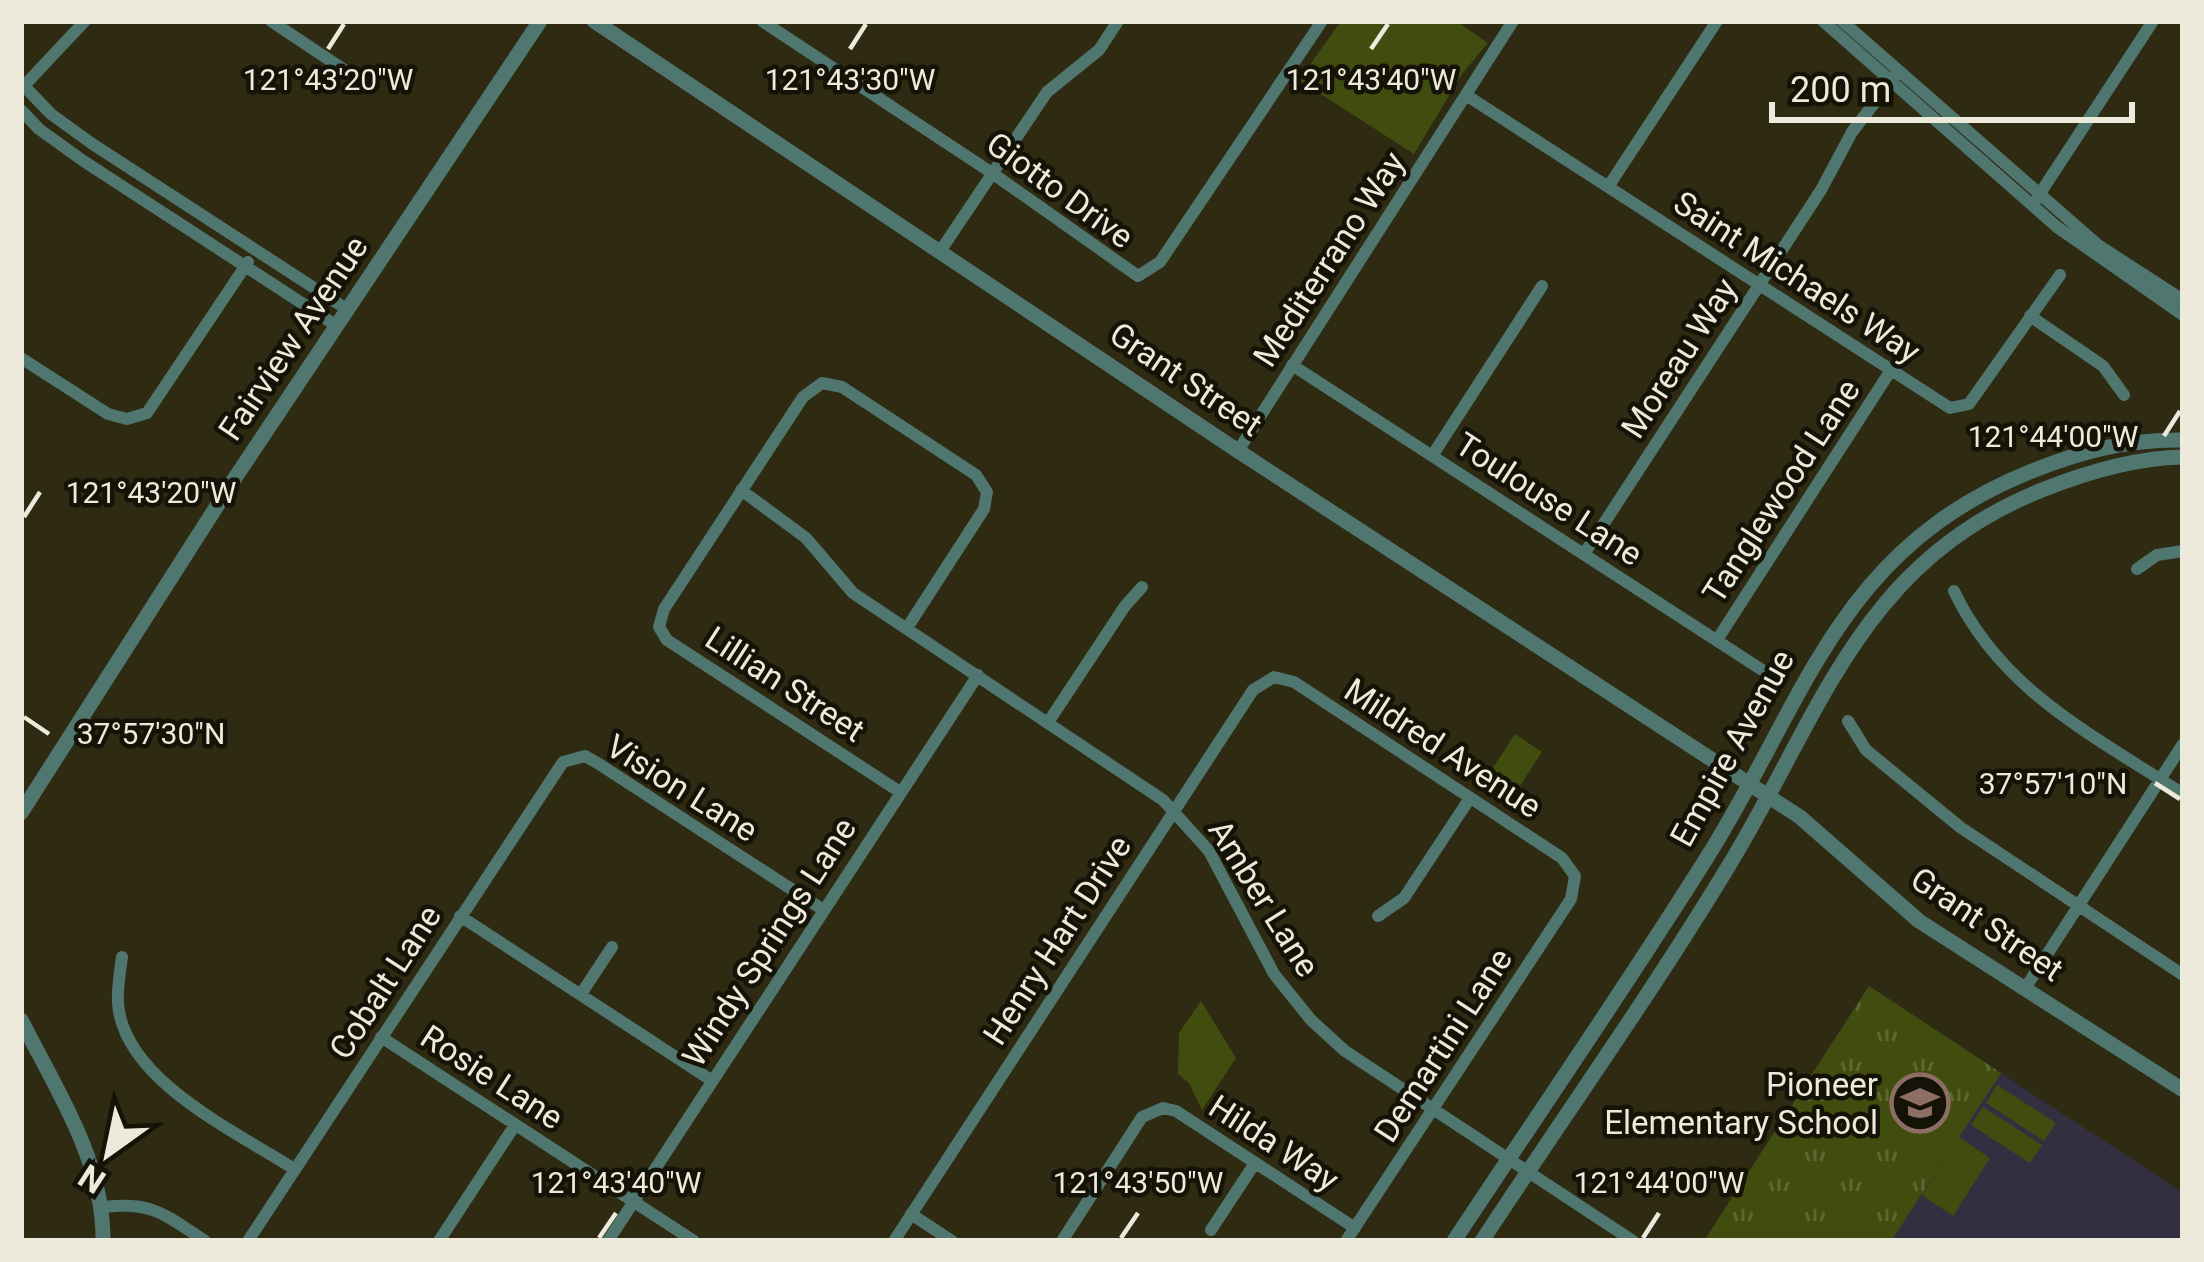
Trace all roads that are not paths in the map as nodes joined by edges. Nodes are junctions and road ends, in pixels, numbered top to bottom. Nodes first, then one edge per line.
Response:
1 (85, 21) edge
2 (271, 21) edge
3 (540, 21) edge
4 (594, 21) edge
5 (762, 21) edge
6 (1118, 21) edge
7 (1322, 21) edge
8 (1514, 21) edge
9 (1717, 21) edge
10 (1823, 21) edge
11 (1842, 21) edge
12 (2153, 21) edge
13 (1895, 77) junction
14 (364, 83) dead end
15 (22, 88) edge
16 (1466, 95) junction
17 (21, 110) edge
18 (992, 173) junction
19 (1608, 188) junction
20 (2036, 199) junction
21 (941, 250) junction
22 (255, 251) junction
23 (246, 267) junction
24 (2060, 275) dead end
25 (1759, 285) junction
26 (1542, 286) dead end
27 (2182, 306) edge
28 (348, 310) junction
29 (2030, 316) junction
30 (337, 326) junction
31 (21, 358) edge
32 (1292, 365) junction
33 (1891, 370) junction
34 (2125, 395) dead end
35 (2183, 440) edge
36 (1238, 451) junction
37 (1432, 456) junction
38 (2183, 457) edge
39 (741, 490) junction
40 (2183, 550) edge
41 (1584, 554) junction
42 (2137, 569) dead end
43 (1142, 587) dead end
44 (1954, 591) dead end
45 (907, 628) junction
46 (1717, 640) junction
47 (978, 675) junction
48 (1274, 677) joint
49 (1776, 679) dead end
50 (1848, 721) dead end
51 (1049, 722) junction
52 (2183, 744) edge
53 (572, 758) joint
54 (2160, 779) junction
55 (1746, 785) junction
56 (900, 792) junction
57 (2183, 794) edge
58 (1765, 797) junction
59 (1470, 798) junction
60 (1174, 811) junction
61 (21, 813) edge
62 (1576, 876) joint
63 (2080, 908) junction
64 (822, 909) junction
65 (460, 916) junction
66 (1378, 916) dead end
67 (612, 947) dead end
68 (122, 957) dead end
69 (2183, 975) edge
70 (2026, 987) junction
71 (581, 994) junction
72 (21, 1020) edge
73 (381, 1036) junction
74 (710, 1080) junction
75 (2183, 1090) edge
76 (1433, 1109) junction
77 (515, 1125) junction
78 (1508, 1159) junction
79 (1255, 1163) junction
80 (294, 1169) junction
81 (1527, 1171) junction
82 (634, 1202) junction
83 (104, 1207) junction
84 (911, 1214) junction
85 (1355, 1228) junction
86 (1211, 1230) dead end
87 (104, 1241) edge
88 (205, 1241) edge
89 (248, 1241) edge
90 (439, 1241) edge
91 (608, 1241) edge
92 (694, 1241) edge
93 (894, 1241) edge
94 (952, 1241) edge
95 (1062, 1241) edge
96 (1346, 1241) edge
97 (1454, 1241) edge
98 (1482, 1241) edge
99 (1634, 1241) edge

1 - 15 street
2 - 14 street
3 - 28 street, Fairview Avenue
4 - 21 street, Grant Street
5 - 18 street, Giotto Drive
6 - 18 street
7 - 18 street, Giotto Drive
8 - 16 street, Mediterrano Way
9 - 19 street
10 - 13 street
11 - 13 street
12 - 20 street
13 - 20 street
13 - 25 street, Moreau Way
15 - 22 street
16 - 19 street, Saint Michaels Way
16 - 32 street, Mediterrano Way
17 - 23 street
18 - 21 street
19 - 25 street, Saint Michaels Way
20 - 27 street
21 - 36 street, Grant Street
22 - 23 street
22 - 28 street
23 - 30 street
23 - 31 street
24 - 29 street, Saint Michaels Way
25 - 33 street, Saint Michaels Way
25 - 41 street, Moreau Way
26 - 37 street
28 - 30 street, Fairview Avenue
29 - 33 street, Saint Michaels Way
29 - 34 street
30 - 61 street, Fairview Avenue
32 - 36 street, Mediterrano Way
32 - 37 street, Toulouse Lane
33 - 46 street, Tanglewood Lane
35 - 55 street, Empire Avenue
36 - 55 street, Grant Street
37 - 41 street, Toulouse Lane
38 - 58 street, Empire Avenue
39 - 45 street, Amber Lane
39 - 45 street
39 - 56 street, Lillian Street
40 - 42 street
41 - 46 street, Toulouse Lane
43 - 51 street
44 - 54 street
45 - 47 street, Amber Lane
46 - 49 street, Toulouse Lane
47 - 51 street, Amber Lane
47 - 56 street, Windy Springs Lane
48 - 59 street, Mildred Avenue
48 - 60 street, Henry Hart Drive
50 - 63 street
51 - 60 street, Amber Lane
52 - 54 street
53 - 64 street, Vision Lane
53 - 65 street, Cobalt Lane
54 - 57 street
54 - 63 street
55 - 58 street, Grant Street
55 - 78 street, Empire Avenue
56 - 64 street, Windy Springs Lane
58 - 70 street, Grant Street
58 - 81 street, Empire Avenue
59 - 62 street, Mildred Avenue
59 - 66 street
60 - 76 street, Amber Lane
60 - 84 street, Henry Hart Drive
62 - 76 street, Demartini Lane
63 - 69 street
63 - 70 street
64 - 74 street, Windy Springs Lane
65 - 71 street
65 - 73 street, Cobalt Lane
67 - 71 street
68 - 80 street
70 - 75 street, Grant Street
71 - 74 street
72 - 83 street
73 - 77 street, Rosie Lane
73 - 80 street, Cobalt Lane
74 - 82 street, Windy Springs Lane
76 - 78 street, Amber Lane
76 - 85 street, Demartini Lane
77 - 82 street, Rosie Lane
77 - 90 street
78 - 81 street, Amber Lane
78 - 97 street, Empire Avenue
79 - 85 street, Hilda Way
79 - 86 street
79 - 95 street, Hilda Way
80 - 89 street, Cobalt Lane
81 - 98 street, Empire Avenue
81 - 99 street, Amber Lane
82 - 91 street, Windy Springs Lane
82 - 92 street, Rosie Lane
83 - 87 street
83 - 88 street
84 - 93 street, Henry Hart Drive
84 - 94 street
85 - 96 street, Demartini Lane

